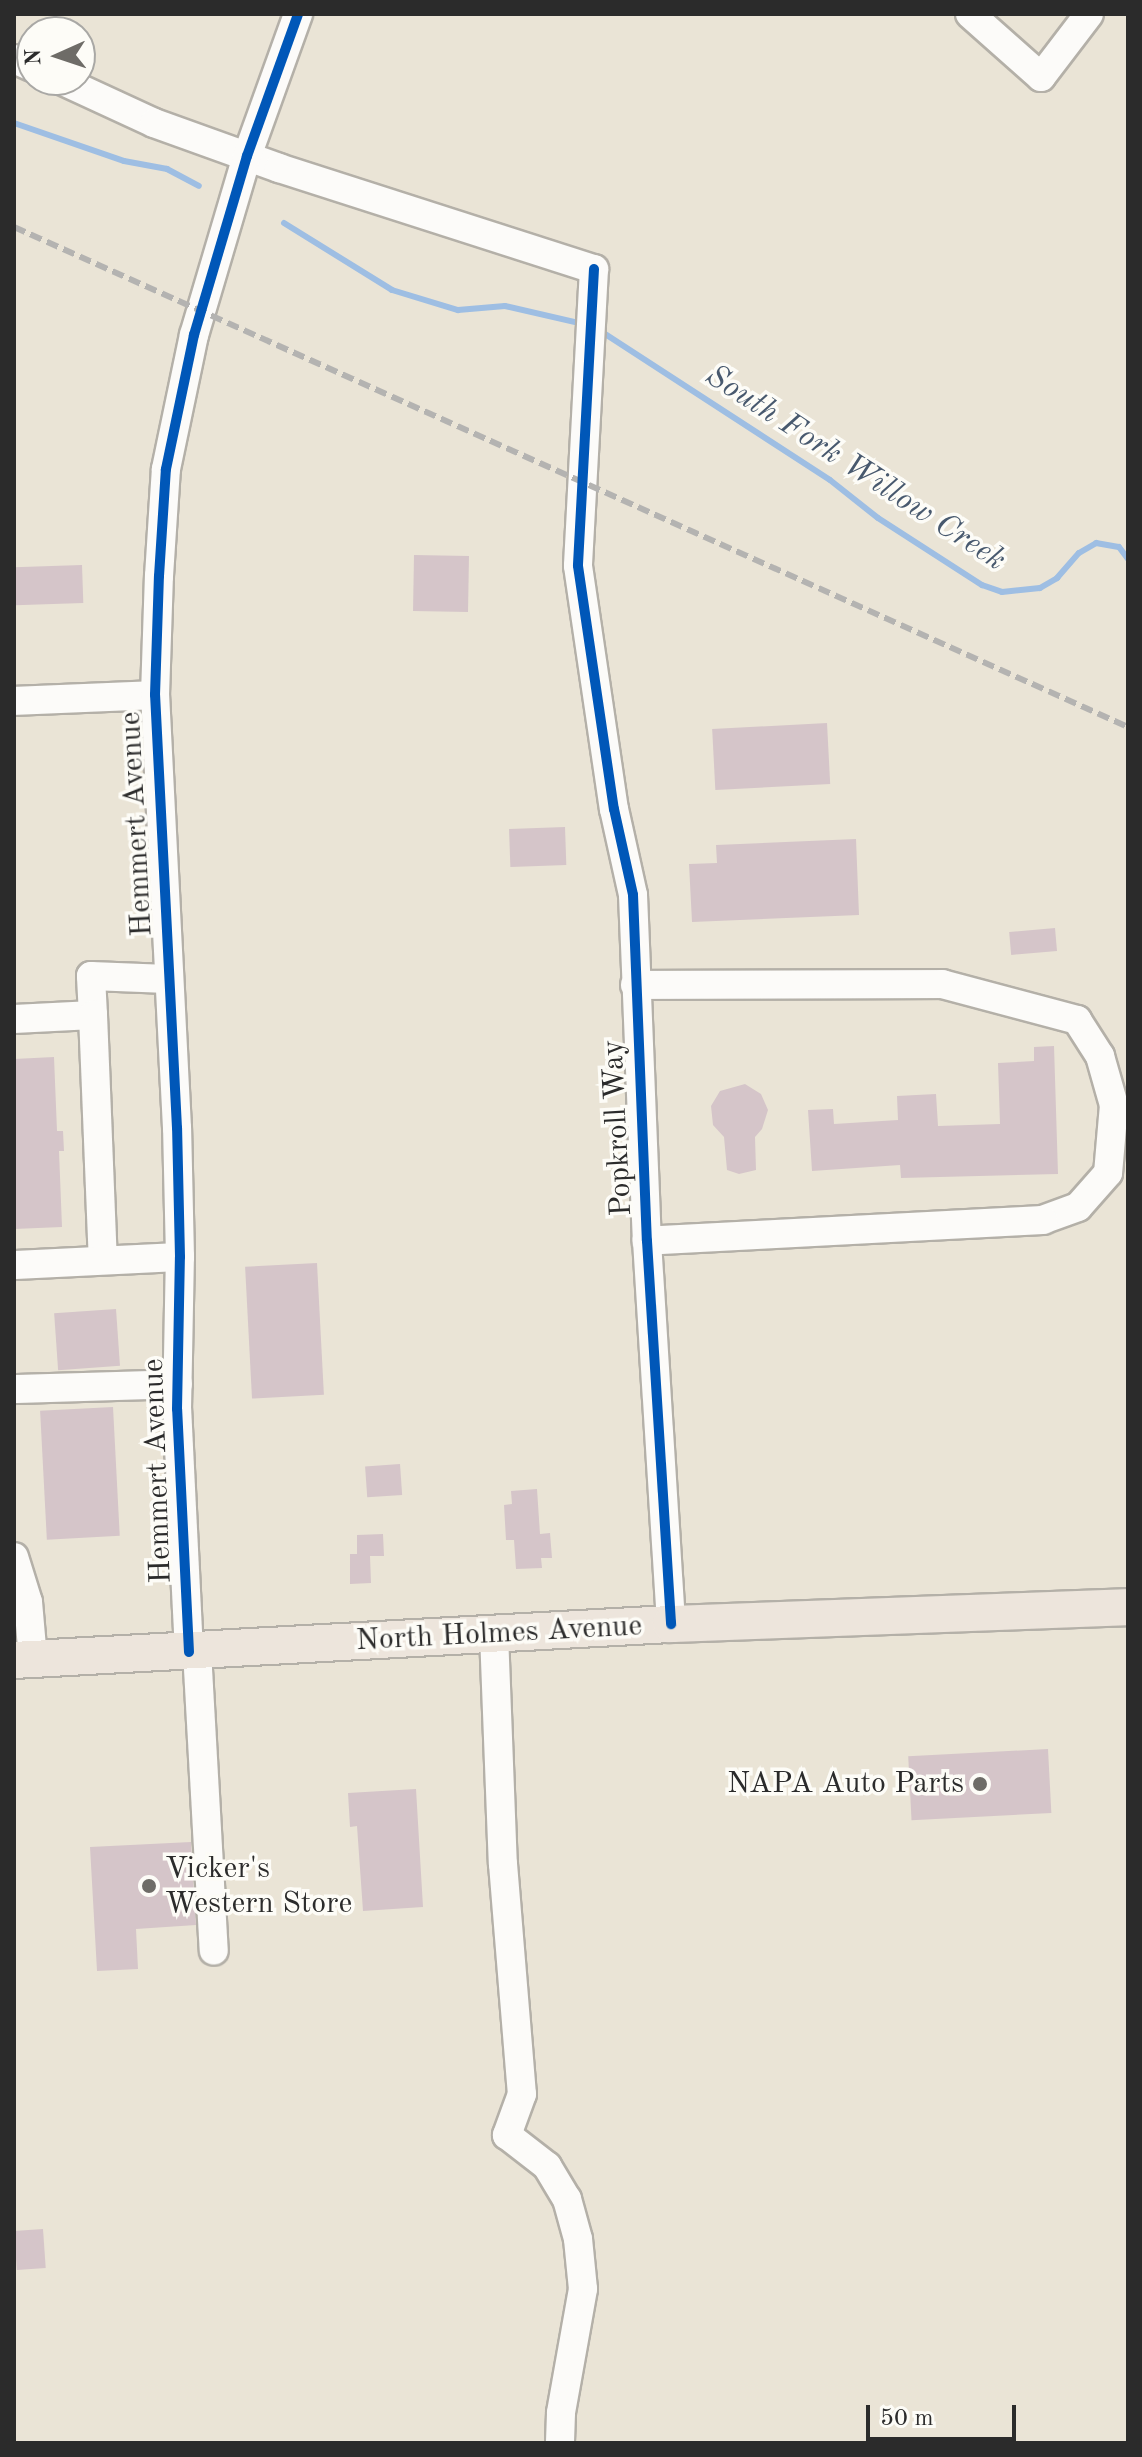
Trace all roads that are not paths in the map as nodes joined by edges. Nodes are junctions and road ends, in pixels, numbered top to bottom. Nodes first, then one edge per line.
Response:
1 (298, 14) edge
2 (970, 14) edge
3 (1089, 14) edge
4 (96, 96) edge
5 (247, 156) junction
6 (155, 695) junction
7 (14, 701) edge
8 (168, 979) junction
9 (635, 985) junction
10 (93, 1015) junction
11 (14, 1019) edge
12 (647, 1241) junction
13 (180, 1257) junction
14 (103, 1260) junction
15 (14, 1265) edge
16 (178, 1384) junction
17 (14, 1389) edge
18 (14, 1557) edge
19 (1128, 1607) edge
20 (671, 1624) junction
21 (494, 1634) junction
22 (193, 1651) junction
23 (23, 1659) edge
24 (214, 1951) dead end
25 (560, 2443) edge

1 - 5 street, Hemmert Avenue
2 - 3 street
4 - 5 street
5 - 6 street, Hemmert Avenue
5 - 9 street, Popkroll Way
6 - 7 street
6 - 8 street, Hemmert Avenue
8 - 10 street
8 - 13 street, Hemmert Avenue
9 - 12 street, Popkroll Way
9 - 12 street
10 - 11 street
10 - 14 street
12 - 20 street, Popkroll Way
13 - 14 street
13 - 16 street, Hemmert Avenue
14 - 15 street
16 - 17 street
16 - 22 street, Hemmert Avenue
18 - 23 street
19 - 20 main road, North Holmes Avenue
20 - 21 main road, North Holmes Avenue
21 - 22 main road, North Holmes Avenue
21 - 25 street
22 - 23 main road, North Holmes Avenue
22 - 24 street, Hemmert Avenue

